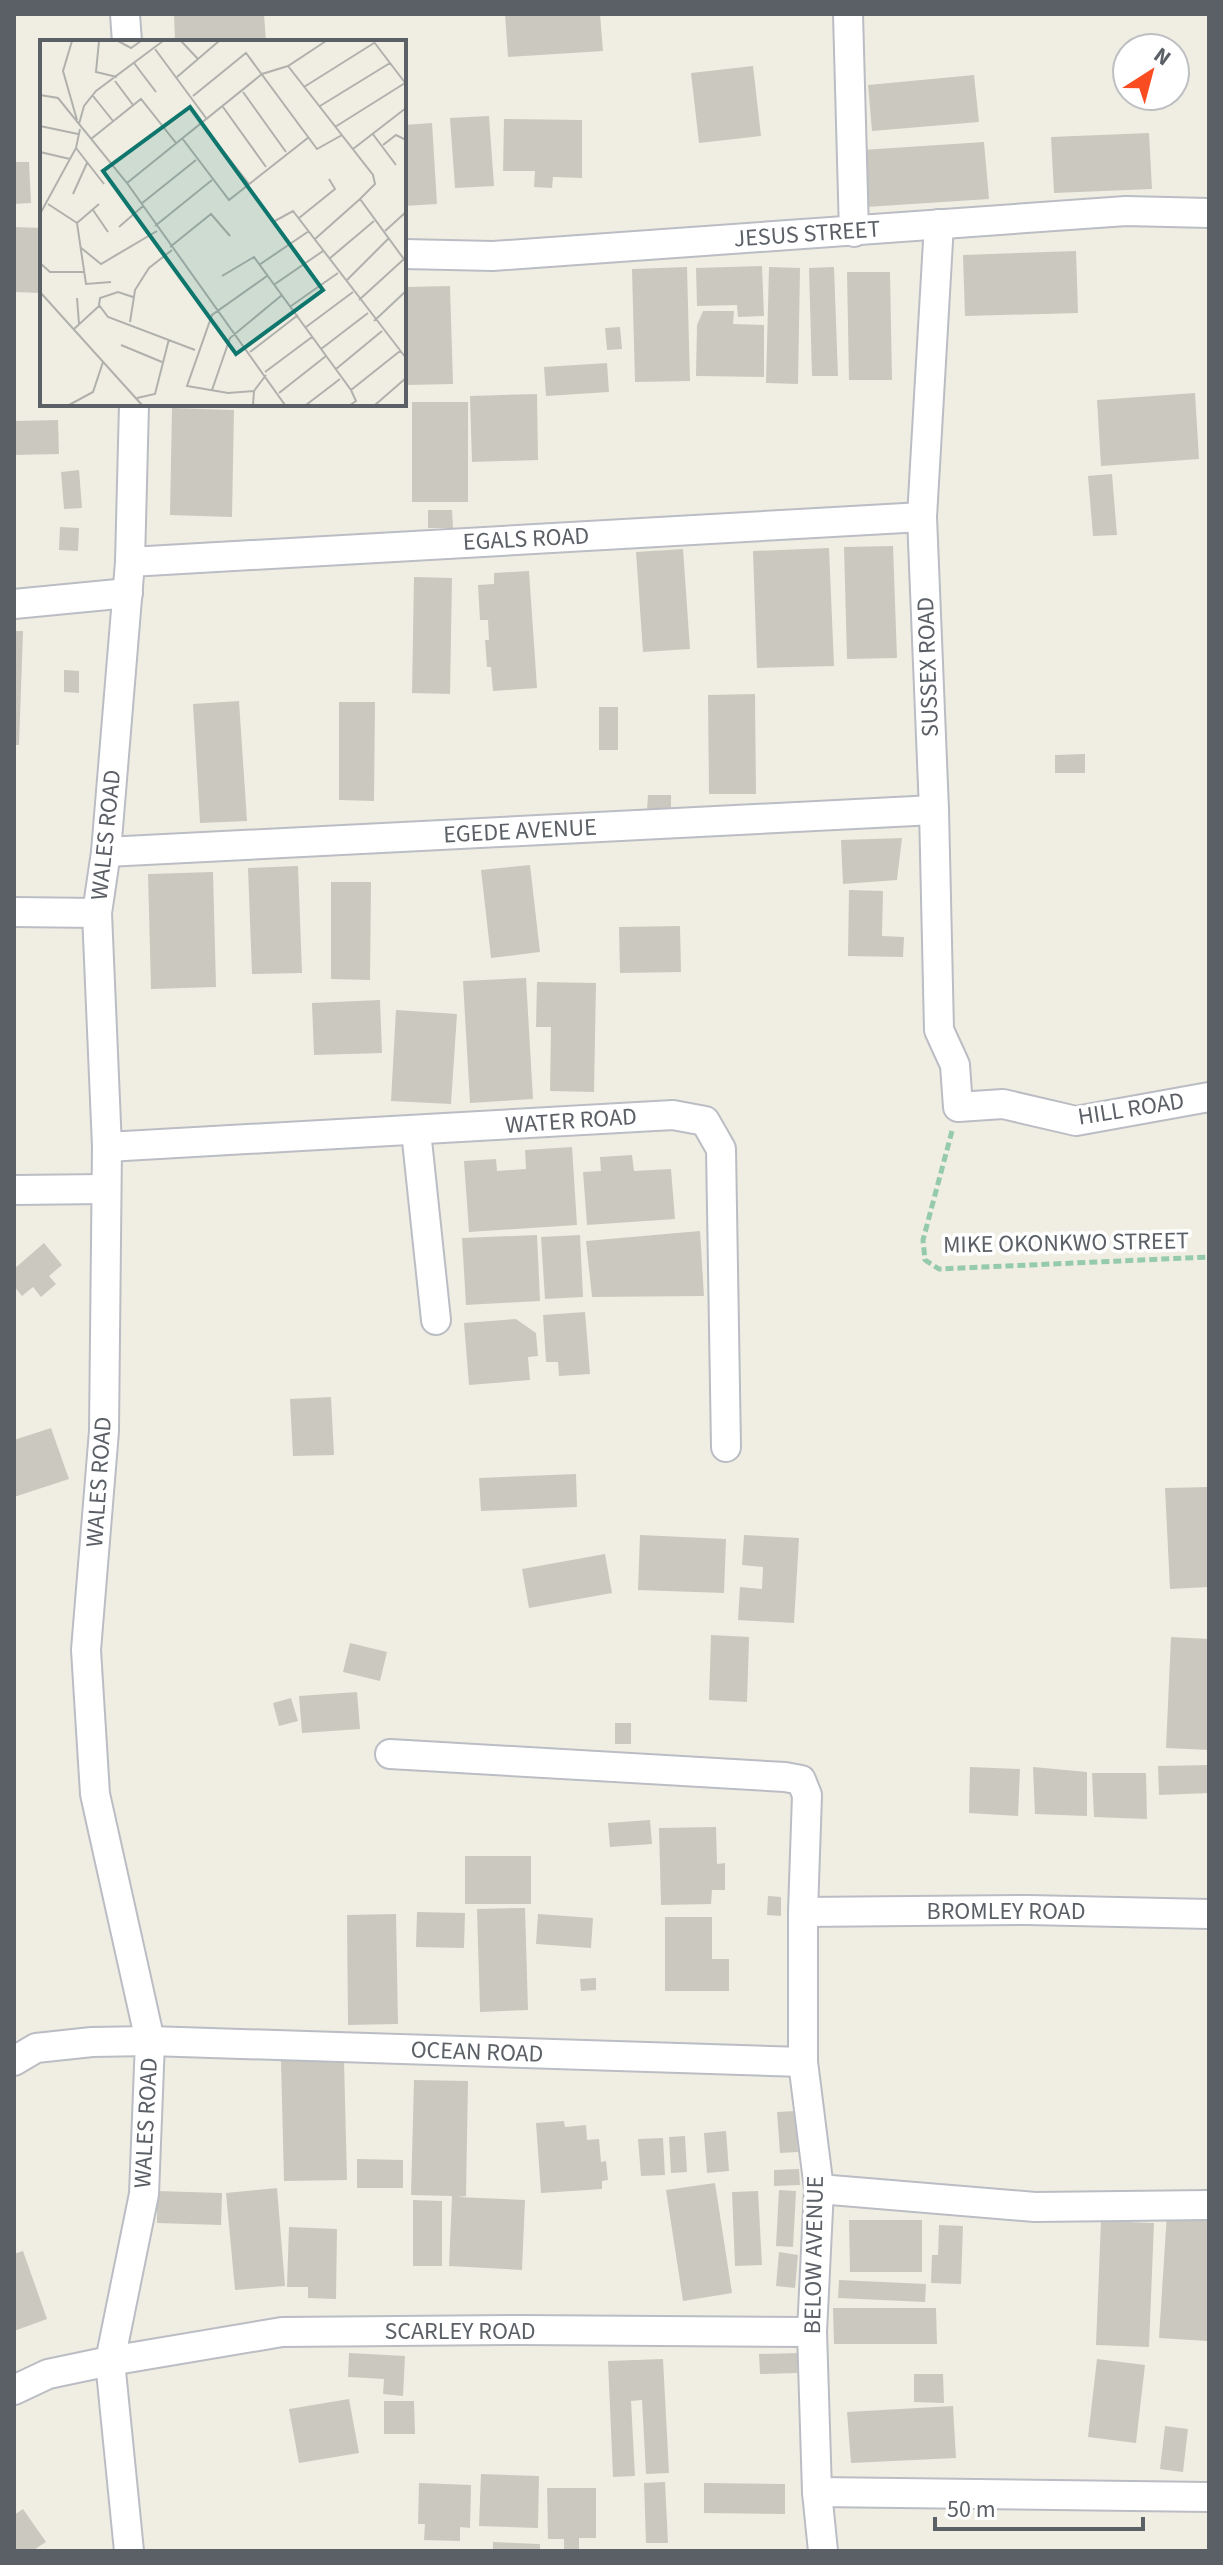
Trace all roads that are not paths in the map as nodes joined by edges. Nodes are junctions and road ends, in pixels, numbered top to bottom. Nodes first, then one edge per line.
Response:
1 (125, 14) edge
2 (848, 14) edge
3 (127, 40) edge
4 (1209, 213) edge
5 (939, 224) junction
6 (854, 232) junction
7 (406, 254) edge
8 (134, 406) edge
9 (922, 517) junction
10 (130, 562) junction
11 (128, 593) junction
12 (14, 604) edge
13 (934, 810) junction
14 (106, 852) junction
15 (14, 912) edge
16 (97, 913) junction
17 (1209, 1097) edge
18 (958, 1107) joint
19 (416, 1131) junction
20 (107, 1147) junction
21 (106, 1189) junction
22 (14, 1190) edge
23 (436, 1320) dead end
24 (726, 1447) dead end
25 (390, 1754) dead end
26 (803, 1912) junction
27 (1209, 1914) edge
28 (150, 2041) junction
29 (14, 2061) edge
30 (803, 2062) junction
31 (819, 2189) junction
32 (1209, 2205) edge
33 (812, 2332) junction
34 (110, 2361) junction
35 (14, 2390) edge
36 (817, 2492) junction
37 (1209, 2497) edge
38 (129, 2551) edge
39 (823, 2551) edge

1 - 3 street
2 - 6 street
4 - 5 street, JESUS STREET
5 - 6 street, JESUS STREET
5 - 9 street, SUSSEX ROAD
6 - 7 street, JESUS STREET
8 - 10 street, WALES ROAD
9 - 10 street, EGALS ROAD
9 - 13 street, SUSSEX ROAD
10 - 11 street, WALES ROAD
11 - 12 street
11 - 14 street, WALES ROAD
13 - 14 street, EGEDE AVENUE
13 - 18 street, SUSSEX ROAD
14 - 16 street, WALES ROAD
15 - 16 street
16 - 20 street, WALES ROAD
17 - 18 street, HILL ROAD
19 - 20 street, WATER ROAD
19 - 23 street
19 - 24 street, WATER ROAD
20 - 21 street, WALES ROAD
21 - 22 street
21 - 28 street, WALES ROAD
25 - 26 street, BELOW AVENUE
26 - 27 street, BROMLEY ROAD
26 - 30 street, BELOW AVENUE
28 - 29 street, OCEAN ROAD
28 - 30 street, OCEAN ROAD
28 - 34 street, WALES ROAD
30 - 31 street, BELOW AVENUE
31 - 32 street
31 - 33 street, BELOW AVENUE
33 - 34 street, SCARLEY ROAD
33 - 36 street, BELOW AVENUE
34 - 35 street, SCARLEY ROAD
34 - 38 street, WALES ROAD
36 - 37 street
36 - 39 street, BELOW AVENUE

